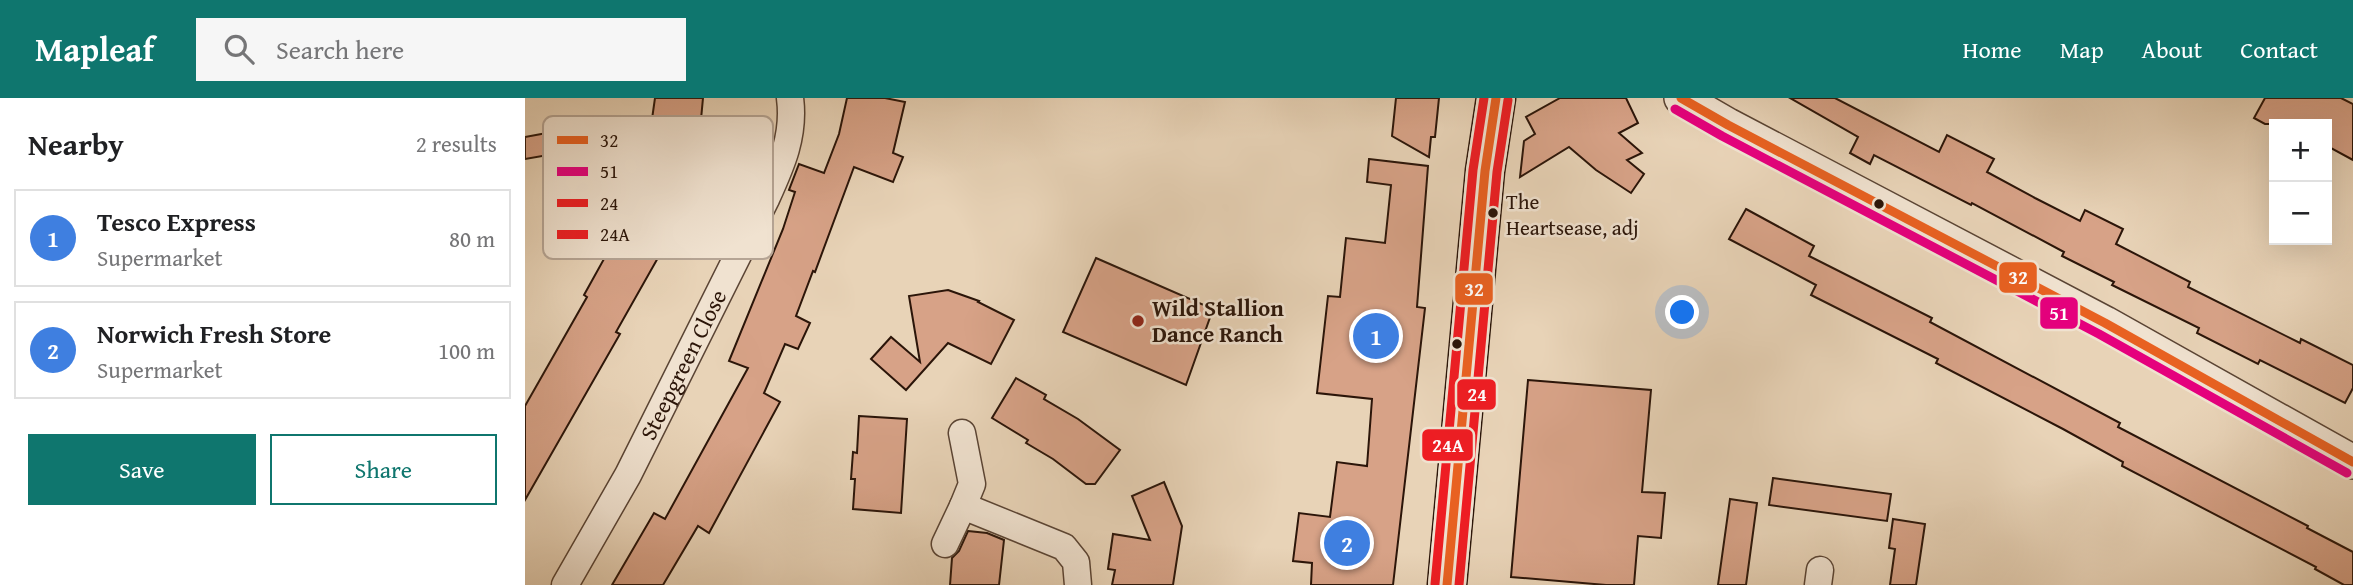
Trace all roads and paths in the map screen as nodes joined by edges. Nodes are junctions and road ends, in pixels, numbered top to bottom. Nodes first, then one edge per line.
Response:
1 (790, 98) edge
2 (1496, 98) edge
3 (1681, 98) edge
4 (773, 184) edge
5 (736, 259) edge
6 (962, 433) dead end
7 (2353, 461) edge
8 (963, 506) junction
9 (945, 544) dead end
10 (565, 585) edge
11 (1078, 585) edge
12 (1447, 585) edge

1 - 4 street, Steepgreen Close
2 - 12 main road
3 - 7 street
5 - 10 street, Steepgreen Close
6 - 8 street
8 - 9 street
8 - 11 street

